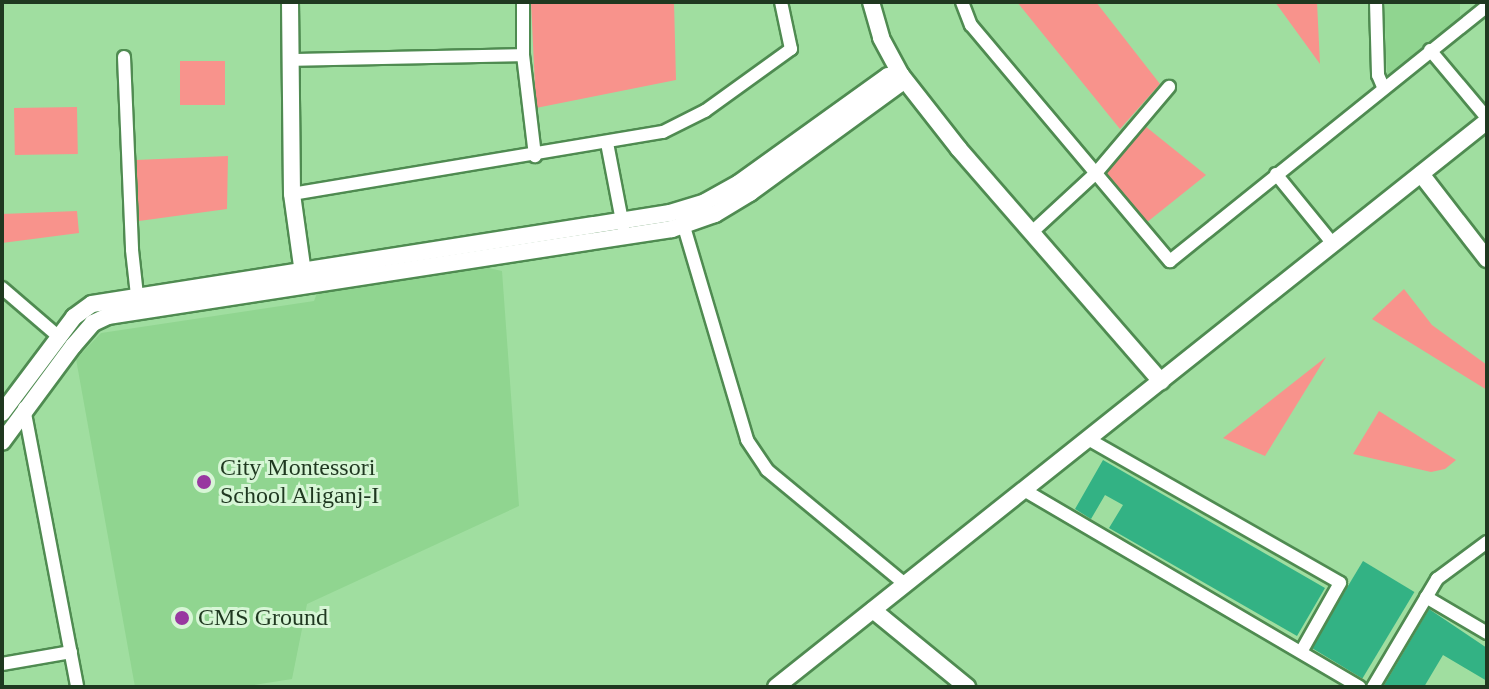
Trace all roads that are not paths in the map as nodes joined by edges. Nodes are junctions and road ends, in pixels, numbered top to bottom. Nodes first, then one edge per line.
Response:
1 (290, 2) edge
2 (523, 2) edge
3 (781, 2) edge
4 (871, 2) edge
5 (962, 2) edge
6 (1376, 2) edge
7 (1487, 6) edge
8 (1430, 50) junction
9 (523, 55) junction
10 (124, 57) dead end
11 (290, 60) junction
12 (901, 75) junction
13 (1169, 87) dead end
14 (1383, 87) junction
15 (1487, 119) edge
16 (607, 143) junction
17 (535, 156) junction
18 (1096, 173) junction
19 (1276, 174) junction
20 (1421, 174) junction
21 (292, 194) junction
22 (682, 218) junction
23 (624, 229) junction
24 (1032, 232) junction
25 (1333, 244) junction
26 (1487, 259) edge
27 (304, 279) junction
28 (2, 288) edge
29 (138, 304) junction
30 (59, 337) junction
31 (1161, 381) junction
32 (19, 404) junction
33 (2, 413) edge
34 (1088, 439) junction
35 (2, 442) edge
36 (1024, 490) junction
37 (1487, 542) edge
38 (905, 584) junction
39 (1426, 597) junction
40 (873, 610) junction
41 (1487, 633) edge
42 (71, 652) junction
43 (1301, 652) junction
44 (2, 664) edge
45 (77, 687) edge
46 (776, 687) edge
47 (967, 687) edge
48 (1360, 687) edge
49 (1373, 687) edge

1 - 11 street
2 - 9 street
3 - 16 street
4 - 12 street
5 - 18 street
6 - 14 street
7 - 8 street
8 - 14 street
8 - 15 street
9 - 11 street
9 - 17 street
10 - 29 street
11 - 21 street
12 - 22 street
12 - 24 street
13 - 18 street
14 - 19 street
15 - 20 street
16 - 17 street
16 - 23 street
17 - 21 street
18 - 19 street
18 - 24 street
19 - 25 street
20 - 25 street
20 - 26 street
21 - 27 street
22 - 23 street
22 - 38 street
23 - 27 street
24 - 31 street
25 - 31 street
27 - 29 street
28 - 30 street
29 - 30 street
29 - 32 street
30 - 32 street
31 - 34 street
32 - 33 street
32 - 35 street
32 - 42 street
34 - 36 street
34 - 43 street
36 - 38 street
36 - 43 street
37 - 39 street
38 - 40 street
39 - 41 street
39 - 49 street
40 - 46 street
40 - 47 street
42 - 44 street
42 - 45 street
43 - 48 street

